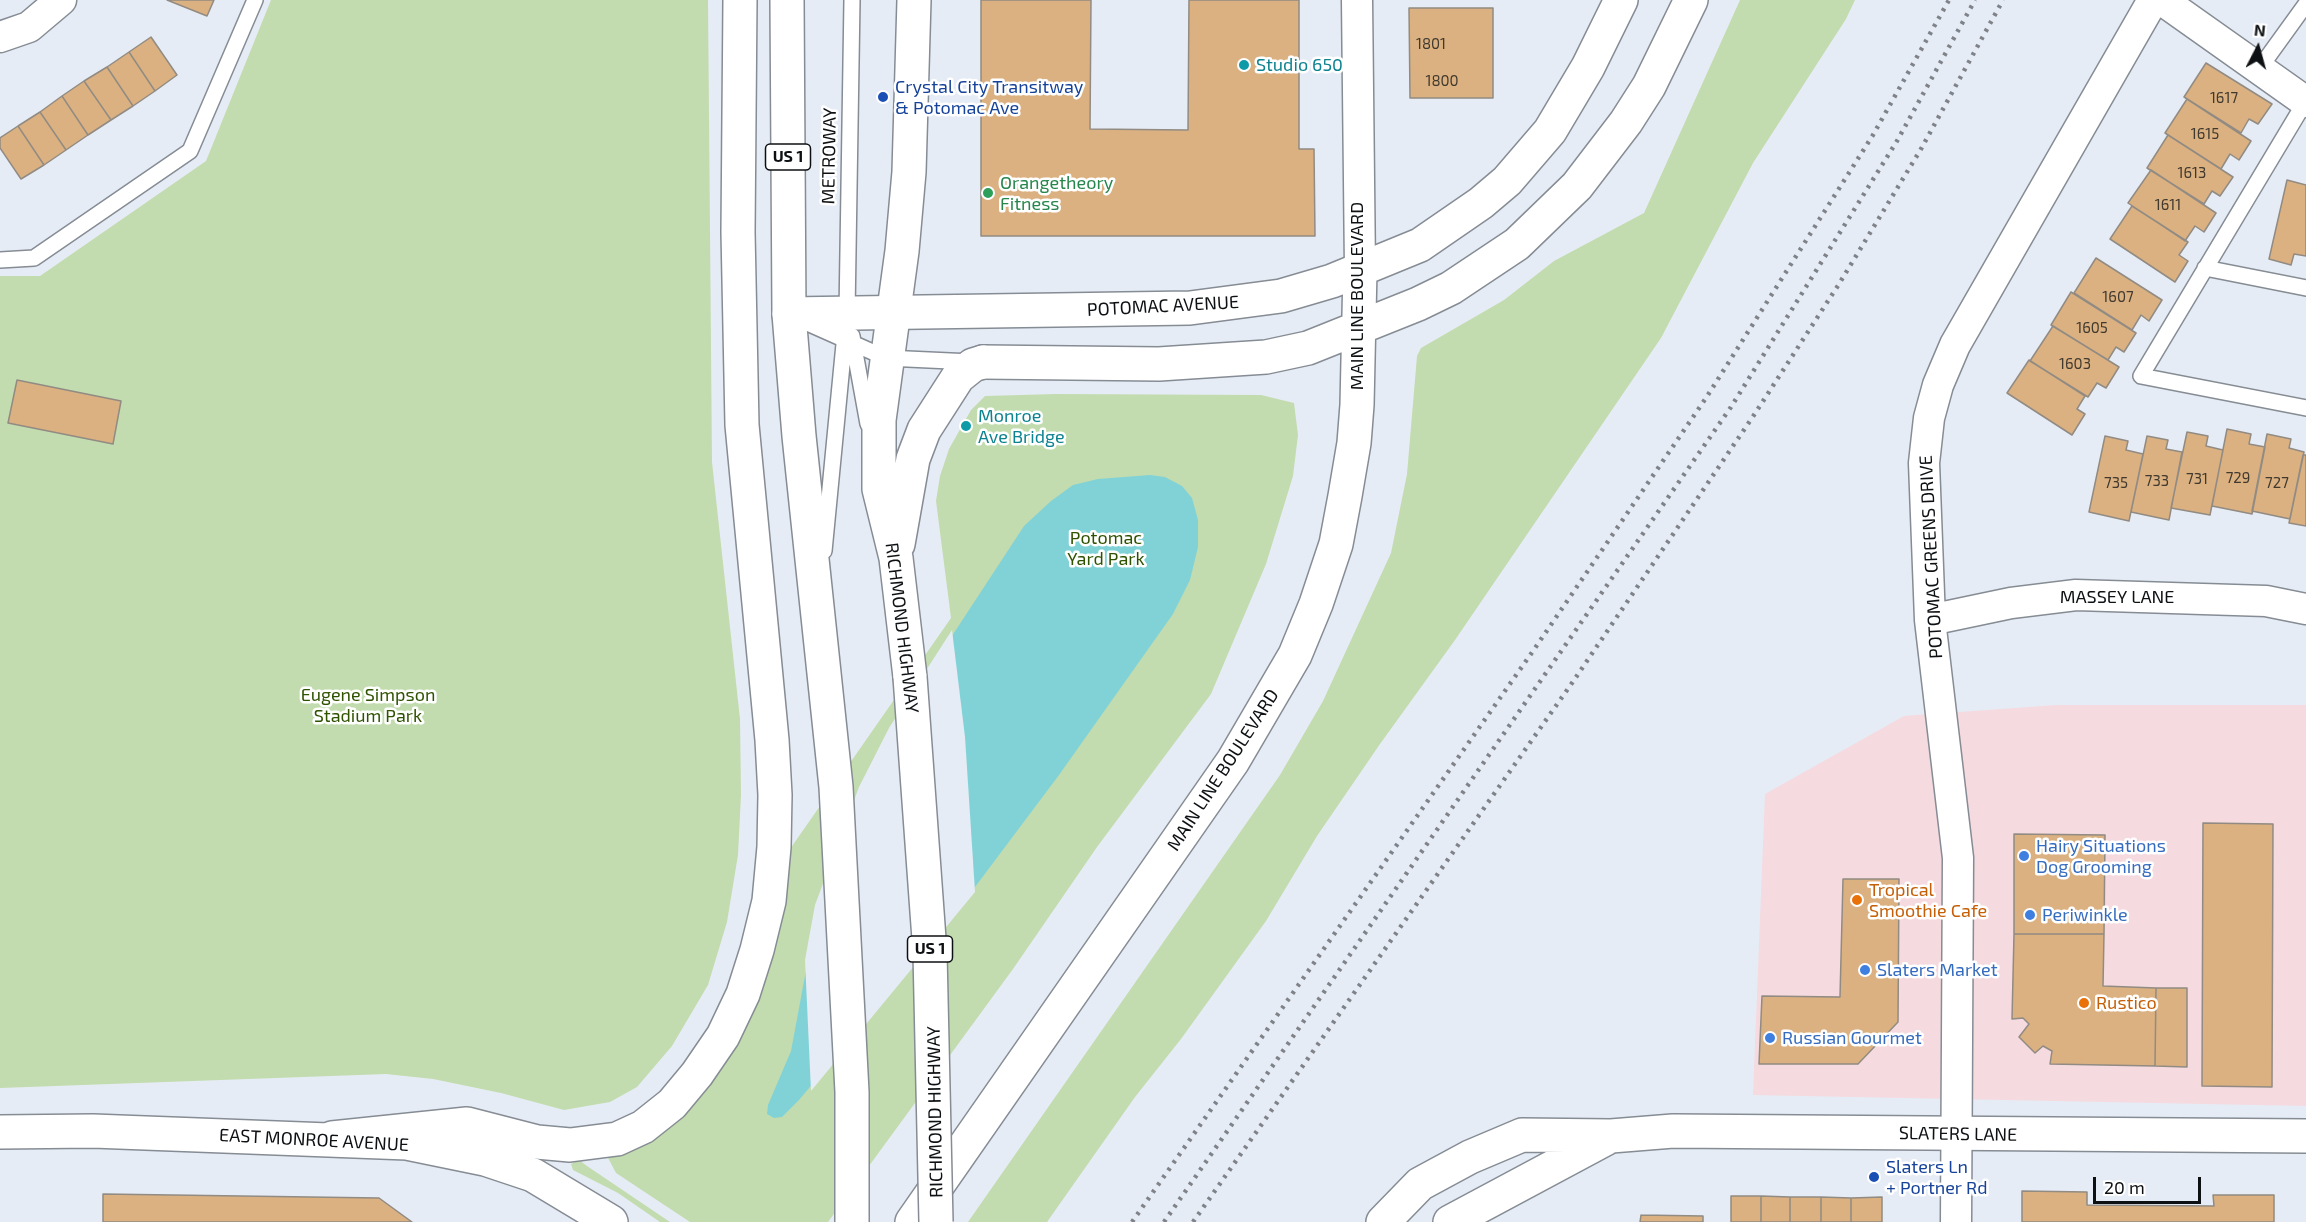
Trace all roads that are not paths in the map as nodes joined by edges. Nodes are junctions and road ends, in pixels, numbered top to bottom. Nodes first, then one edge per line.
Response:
1 (62, 0) edge
2 (255, 0) edge
3 (740, 0) edge
4 (787, 0) edge
5 (852, 0) edge
6 (914, 0) edge
7 (1357, 0) edge
8 (1622, 0) edge
9 (1691, 0) edge
10 (2153, 0) edge
11 (2162, 0) edge
12 (2306, 4) edge
13 (0, 37) edge
14 (2259, 69) junction
15 (2305, 102) edge
16 (0, 260) edge
17 (2205, 268) junction
18 (1360, 270) junction
19 (2306, 288) edge
20 (894, 313) junction
21 (789, 314) junction
22 (1360, 327) junction
23 (848, 332) junction
24 (886, 358) junction
25 (982, 362) junction
26 (2306, 408) edge
27 (879, 489) junction
28 (896, 558) junction
29 (2306, 609) edge
30 (818, 610) junction
31 (1930, 620) junction
32 (0, 1132) edge
33 (1957, 1134) junction
34 (1611, 1136) junction
35 (2306, 1136) edge
36 (332, 1138) junction
37 (1420, 1184) junction
38 (611, 1222) edge
39 (852, 1222) edge
40 (912, 1222) edge
41 (936, 1222) edge
42 (1356, 1222) edge
43 (1383, 1222) edge
44 (1450, 1222) edge
45 (1956, 1222) edge

1 - 13 street
2 - 16 lane
3 - 36 main road
4 - 21 main road, US 1
5 - 23 lane, METROWAY
6 - 20 main road, RICHMOND HIGHWAY / US 1
7 - 18 street, MAIN LINE BOULEVARD
8 - 18 main road, POTOMAC AVENUE
9 - 22 main road
10 - 31 street, POTOMAC GREENS DRIVE
11 - 14 street
12 - 14 lane
14 - 15 street
15 - 17 lane
17 - 19 lane
17 - 26 lane
18 - 20 main road, POTOMAC AVENUE
18 - 22 main road, MAIN LINE BOULEVARD
20 - 23 main road, POTOMAC AVENUE
20 - 24 main road, RICHMOND HIGHWAY / US 1
21 - 23 main road, POTOMAC AVENUE
21 - 30 main road, US 1
22 - 25 main road
22 - 40 main road, MAIN LINE BOULEVARD
23 - 24 lane
23 - 27 lane, METROWAY
23 - 30 lane, METROWAY
24 - 25 lane
24 - 27 main road, RICHMOND HIGHWAY / US 1
25 - 28 main road
27 - 28 main road, RICHMOND HIGHWAY / US 1
28 - 41 main road, RICHMOND HIGHWAY / US 1, bridge
29 - 31 street, MASSEY LANE
30 - 39 main road, US 1
31 - 33 street, POTOMAC GREENS DRIVE
32 - 36 main road, EAST MONROE AVENUE
33 - 34 main road, SLATERS LANE
33 - 35 main road, SLATERS LANE
33 - 45 street, POTOMAC GREENS DRIVE
34 - 37 main road, SLATERS LANE
34 - 44 main road, SLATERS LANE
36 - 38 main road, EAST MONROE AVENUE
37 - 42 main road
37 - 43 main road, SLATERS LANE

